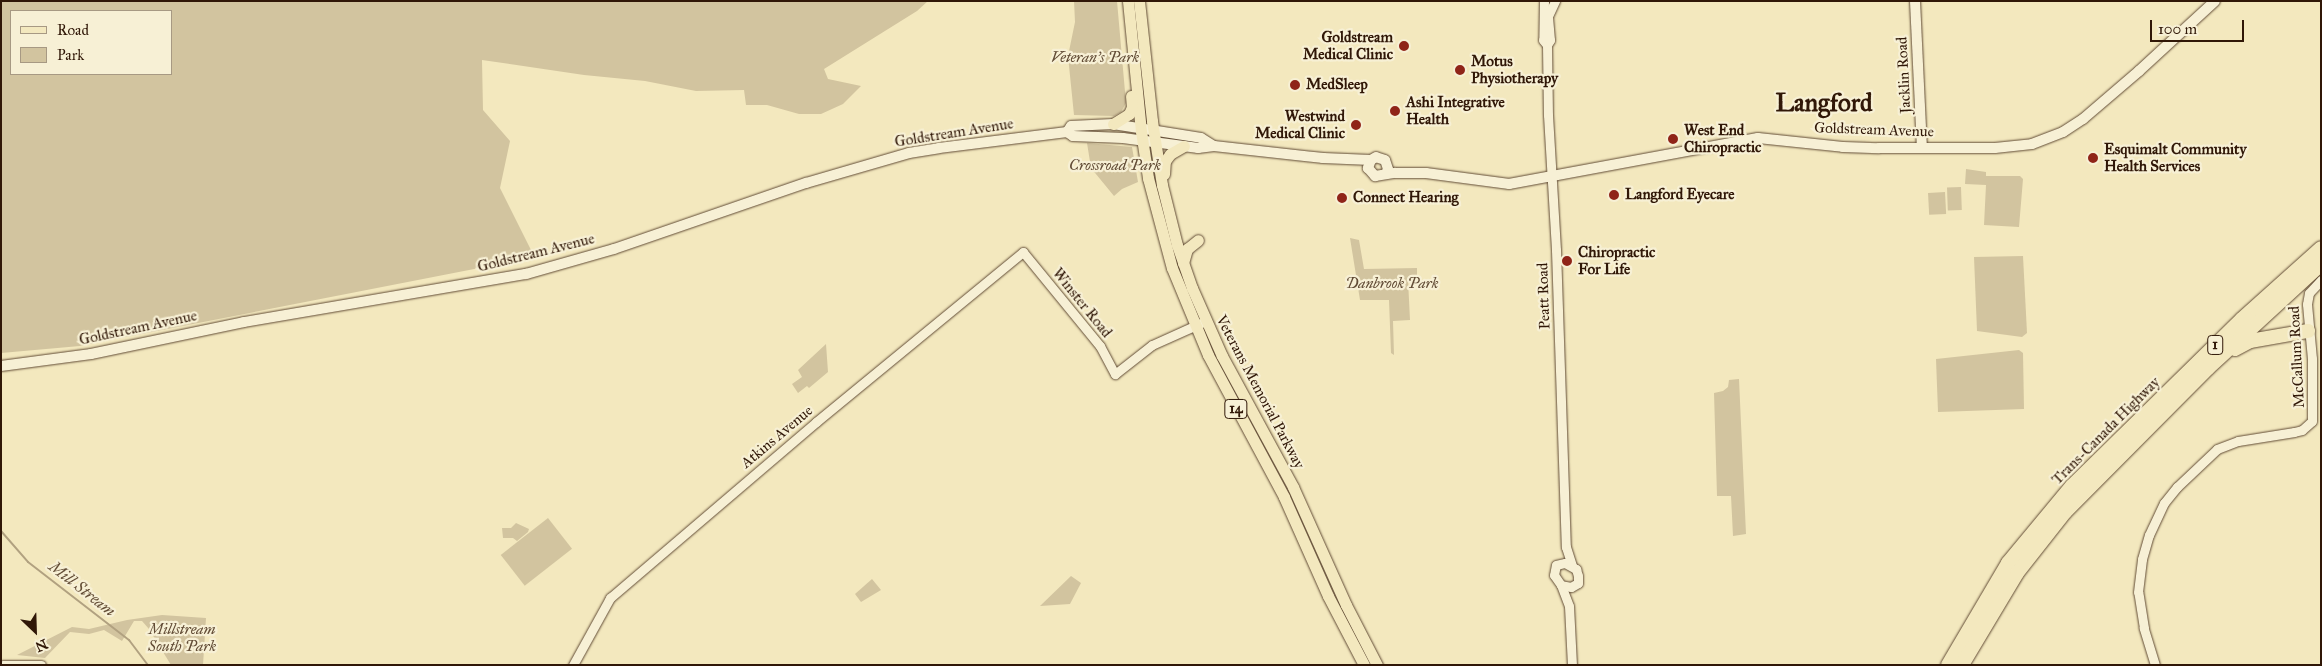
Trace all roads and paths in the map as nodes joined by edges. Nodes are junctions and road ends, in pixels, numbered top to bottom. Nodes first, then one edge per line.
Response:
1 (1128, 1) edge
2 (1139, 1) edge
3 (1544, 1) edge
4 (1555, 1) edge
5 (1915, 1) edge
6 (2215, 1) edge
7 (1130, 27) junction
8 (1547, 45) junction
9 (1113, 124) junction
10 (1140, 128) junction
11 (1067, 132) junction
12 (1154, 136) junction
13 (1142, 141) junction
14 (1184, 146) junction
15 (1214, 146) junction
16 (1922, 148) junction
17 (1369, 164) junction
18 (1387, 169) junction
19 (1552, 178) junction
20 (1162, 185) junction
21 (1173, 230) junction
22 (2321, 248) edge
23 (1023, 252) joint
24 (1183, 263) junction
25 (2321, 264) edge
26 (2321, 280) edge
27 (1200, 324) junction
28 (2308, 331) junction
29 (1106, 356) junction
30 (1132, 361) junction
31 (1, 366) edge
32 (2108, 467) junction
33 (2022, 545) junction
34 (1566, 547) junction
35 (1558, 564) junction
36 (1572, 566) junction
37 (1561, 585) junction
38 (1575, 586) junction
39 (1569, 606) junction
40 (2, 665) edge
41 (41, 665) edge
42 (573, 665) edge
43 (1364, 665) edge
44 (1378, 665) edge
45 (1572, 665) edge
46 (1942, 665) edge
47 (1948, 665) edge
48 (1962, 665) edge
49 (2156, 665) edge

1 - 7 main road, Veterans Memorial Parkway / 14
2 - 12 main road, Veterans Memorial Parkway / 14
3 - 8 street, Peatt Road
4 - 8 street, Peatt Road
5 - 16 main road, Jacklin Road
6 - 16 main road, Goldstream Avenue
7 - 9 main road
7 - 10 main road, Veterans Memorial Parkway / 14
8 - 19 street, Peatt Road
9 - 10 main road, Goldstream Avenue
9 - 11 main road, Goldstream Avenue
10 - 12 main road, Goldstream Avenue
10 - 13 main road, Veterans Memorial Parkway / 14
11 - 13 main road, Goldstream Avenue
11 - 31 main road, Goldstream Avenue
12 - 13 main road, Goldstream Avenue
12 - 14 main road, Goldstream Avenue
12 - 15 main road, Goldstream Avenue
12 - 20 main road, Veterans Memorial Parkway / 14
13 - 27 main road, Veterans Memorial Parkway / 14
14 - 15 main road, Goldstream Avenue
14 - 20 main road
15 - 17 main road, Goldstream Avenue
16 - 19 main road, Goldstream Avenue
17 - 18 main road
17 - 18 main road
18 - 19 main road, Goldstream Avenue
19 - 34 street, Peatt Road
20 - 21 main road, Veterans Memorial Parkway / 14
21 - 24 main road, Veterans Memorial Parkway / 14
21 - 24 main road
22 - 33 highway, Trans-Canada Highway / 1
23 - 29 street, Winster Road
23 - 42 street, Atkins Avenue
24 - 27 main road, Veterans Memorial Parkway / 14
25 - 32 highway, Trans-Canada Highway / 1
26 - 28 street, McCallum Road
27 - 30 street
27 - 43 main road, Veterans Memorial Parkway / 14
27 - 44 main road, Veterans Memorial Parkway / 14
28 - 32 highway
28 - 49 street, McCallum Road
29 - 30 street
29 - 30 street, Winster Road
32 - 48 highway, Trans-Canada Highway / 1
33 - 46 highway
33 - 47 highway, Trans-Canada Highway / 1
34 - 35 street, Peatt Road
34 - 36 street, Peatt Road
35 - 36 street
35 - 37 street
36 - 38 street
37 - 38 street
37 - 39 street
38 - 39 street
39 - 45 street
40 - 41 street

